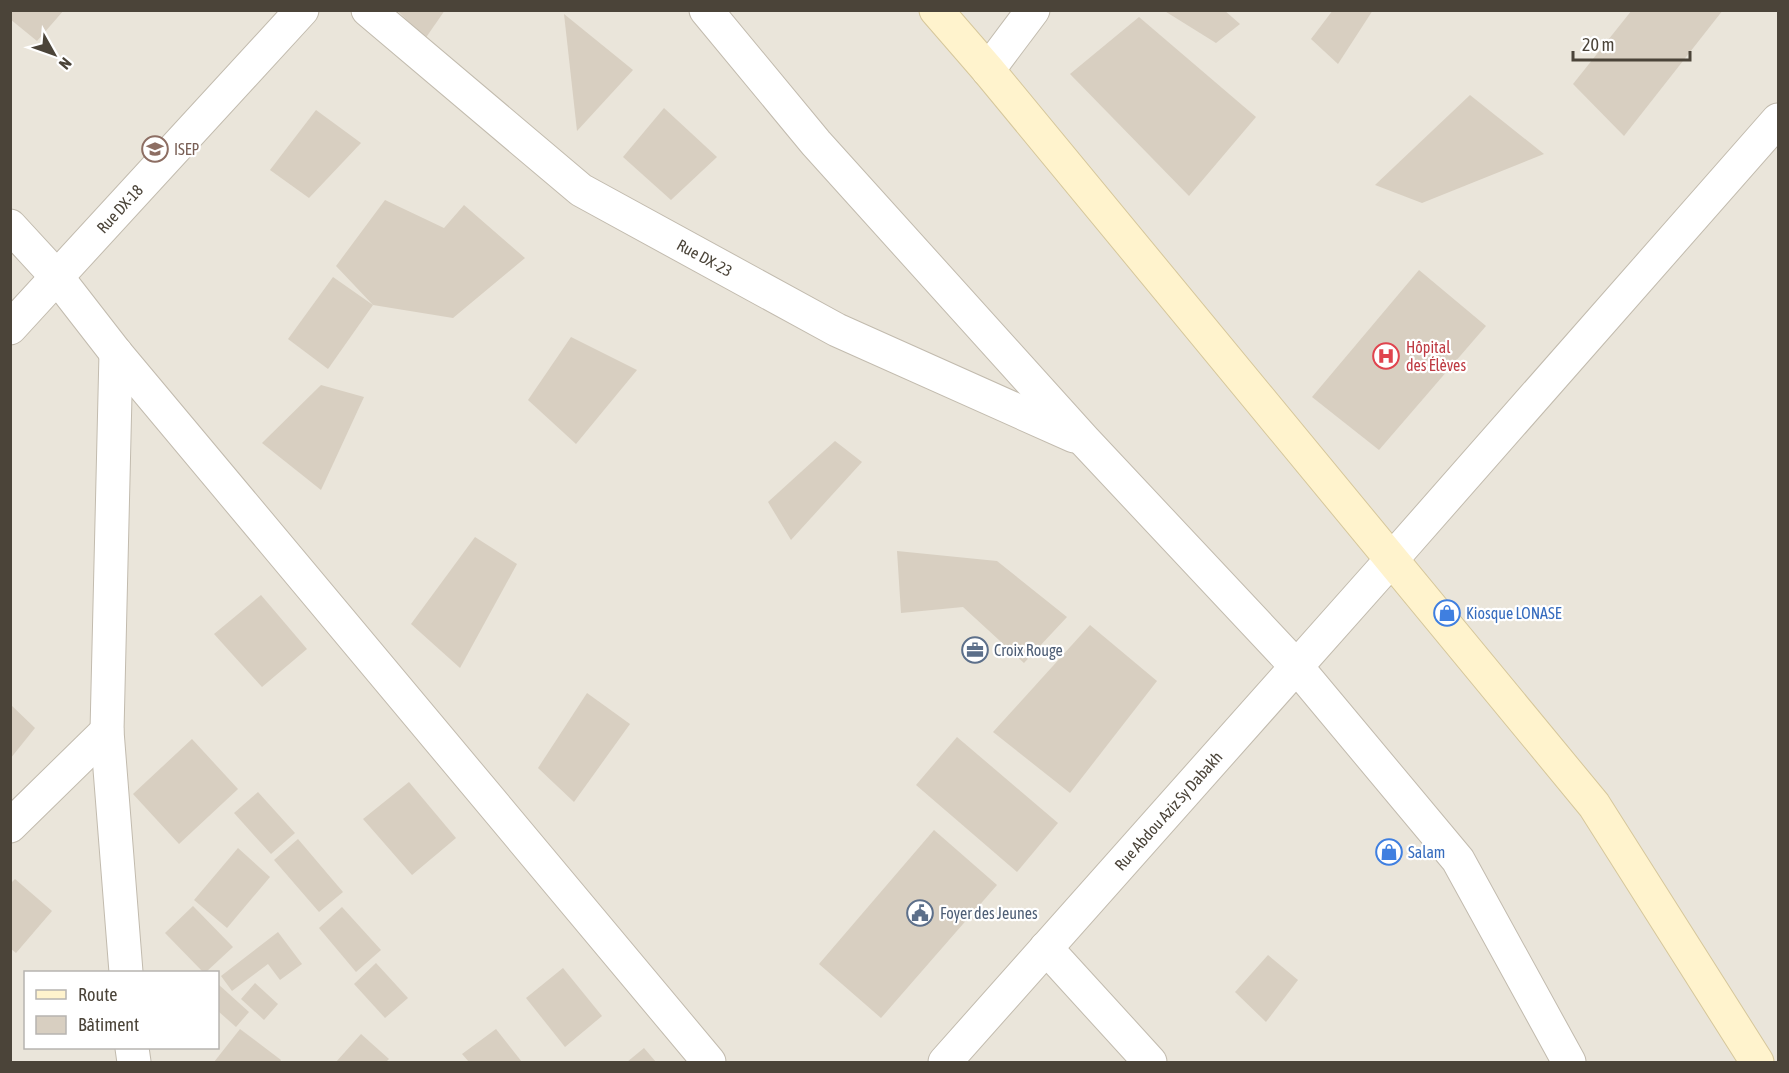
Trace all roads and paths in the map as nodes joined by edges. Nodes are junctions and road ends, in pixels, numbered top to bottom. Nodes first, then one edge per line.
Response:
1 (302, 10) edge
2 (368, 10) edge
3 (706, 10) edge
4 (936, 10) edge
5 (1033, 10) edge
6 (988, 70) junction
7 (1779, 120) edge
8 (10, 225) edge
9 (57, 277) junction
10 (10, 328) edge
11 (116, 353) junction
12 (1084, 440) junction
13 (1392, 559) junction
14 (1296, 666) junction
15 (106, 731) junction
16 (10, 826) edge
17 (1046, 948) junction
18 (126, 971) edge
19 (709, 1062) edge
20 (945, 1062) edge
21 (1150, 1062) edge
22 (1569, 1062) edge
23 (1757, 1062) edge

1 - 9 street, Rue DX-18
2 - 12 street, Rue DX-23
3 - 12 street
4 - 6 main road
5 - 6 street
6 - 13 main road
7 - 13 street, Rue Abdou Aziz Sy Dabakh
8 - 9 street
9 - 10 street, Rue DX-18
9 - 11 street
11 - 15 street
11 - 19 street
12 - 14 street
13 - 14 street, Rue Abdou Aziz Sy Dabakh
13 - 23 main road
14 - 17 street, Rue Abdou Aziz Sy Dabakh
14 - 22 street
15 - 16 street
15 - 18 street
17 - 20 street, Rue Abdou Aziz Sy Dabakh
17 - 21 street

